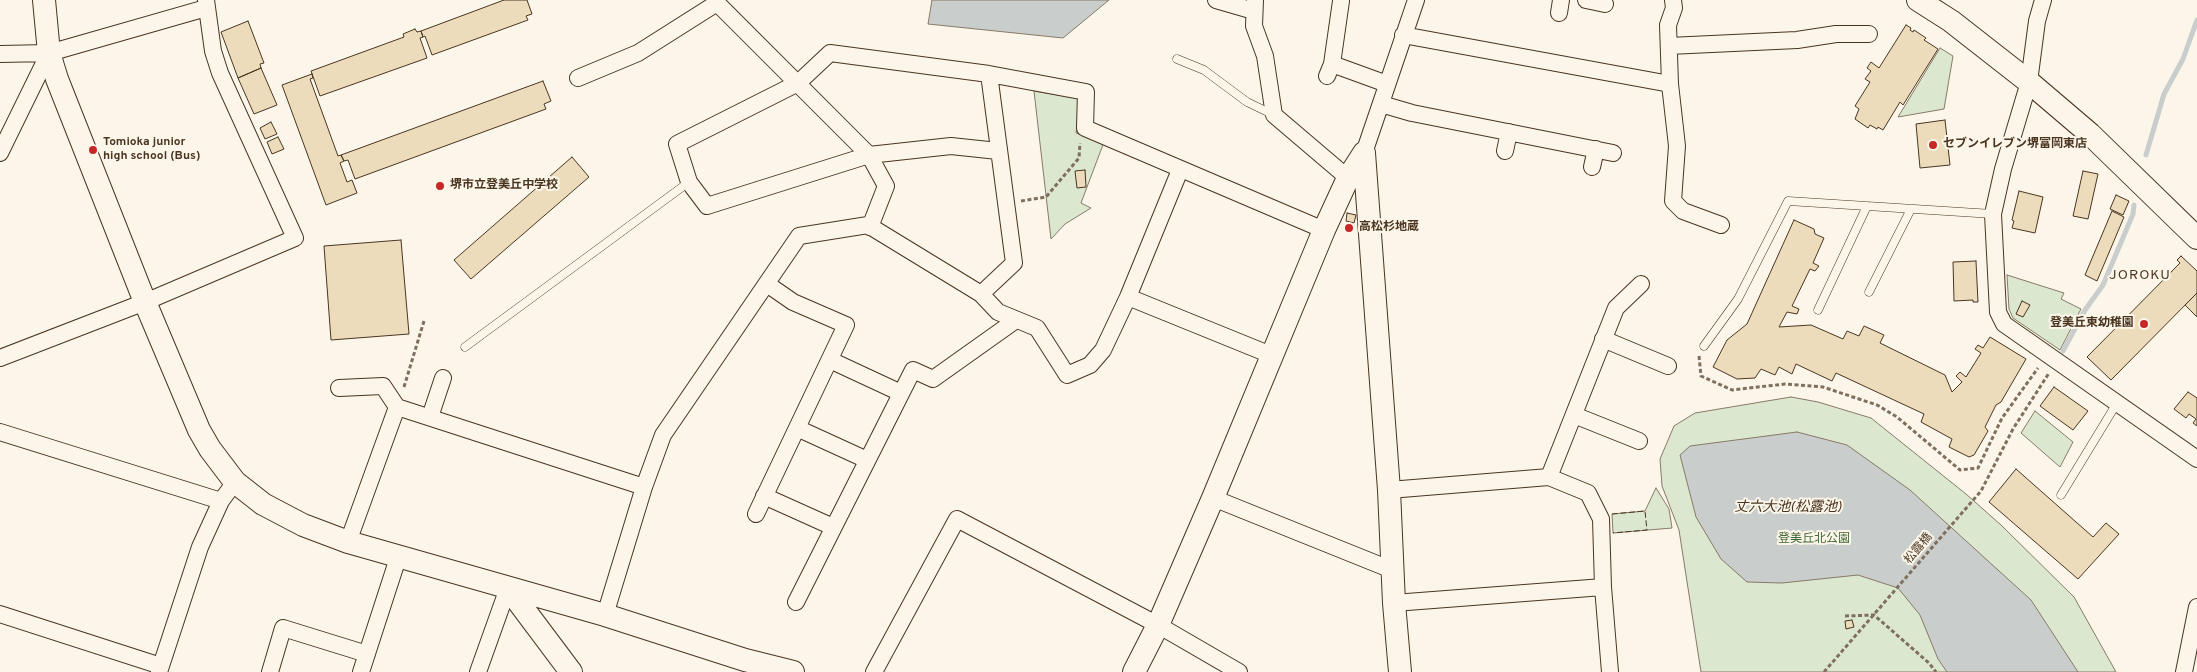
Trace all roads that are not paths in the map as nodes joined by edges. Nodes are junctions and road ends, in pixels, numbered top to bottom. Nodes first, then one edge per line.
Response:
1 (44, 0) edge
2 (1216, 0) edge
3 (1416, 0) edge
4 (1586, 0) edge
5 (1673, 0) edge
6 (1918, 0) edge
7 (2043, 0) edge
8 (1343, 2) edge
9 (206, 4) edge
10 (727, 4) edge
11 (1605, 4) dead end
12 (1254, 6) edge
13 (1869, 34) dead end
14 (1403, 35) junction
15 (1669, 46) junction
16 (49, 53) junction
17 (0, 54) edge
18 (1177, 59) dead end
19 (989, 74) junction
20 (578, 78) dead end
21 (2029, 82) junction
22 (798, 83) junction
23 (1387, 84) junction
24 (1670, 84) junction
25 (1381, 104) junction
26 (1274, 115) junction
27 (1509, 132) junction
28 (1596, 149) junction
29 (998, 151) junction
30 (1505, 151) dead end
31 (0, 153) edge
32 (1364, 153) junction
33 (1613, 153) dead end
34 (869, 155) junction
35 (1592, 167) dead end
36 (1180, 170) junction
37 (1348, 178) junction
38 (689, 182) junction
39 (1867, 206) junction
40 (1911, 208) junction
41 (1993, 214) junction
42 (1721, 225) dead end
43 (870, 227) junction
44 (1324, 230) junction
45 (2197, 238) edge
46 (767, 284) junction
47 (1641, 284) dead end
48 (1869, 292) dead end
49 (981, 294) junction
50 (1128, 297) junction
51 (145, 302) junction
52 (1818, 310) dead end
53 (1016, 320) junction
54 (1603, 339) junction
55 (1704, 346) road end
56 (465, 347) dead end
57 (1271, 355) junction
58 (0, 358) edge
59 (830, 360) junction
60 (1668, 366) dead end
61 (443, 378) dead end
62 (339, 388) dead end
63 (901, 393) junction
64 (2117, 403) junction
65 (398, 407) junction
66 (1574, 414) junction
67 (430, 417) junction
68 (797, 428) junction
69 (0, 432) edge
70 (1640, 441) dead end
71 (2197, 459) edge
72 (868, 460) junction
73 (1549, 477) junction
74 (235, 482) junction
75 (644, 487) junction
76 (1389, 490) junction
77 (2061, 495) dead end
78 (764, 496) junction
79 (1213, 498) junction
80 (221, 501) junction
81 (756, 514) dead end
82 (834, 527) junction
83 (348, 542) junction
84 (398, 558) junction
85 (1392, 570) junction
86 (1603, 587) junction
87 (508, 588) junction
88 (796, 602) dead end
89 (1394, 603) junction
90 (2197, 607) edge
91 (0, 614) edge
92 (605, 615) junction
93 (1158, 625) junction
94 (367, 654) junction
95 (744, 666) edge
96 (160, 669) edge
97 (270, 672) edge
98 (362, 672) edge
99 (478, 672) edge
100 (571, 672) edge
101 (793, 672) edge
102 (874, 672) edge
103 (1134, 672) edge
104 (1239, 672) edge
105 (1400, 672) edge
106 (1610, 672) edge
107 (2184, 672) edge

1 - 16 street
2 - 12 street
3 - 14 street
4 - 11 street
5 - 15 street
6 - 21 street
7 - 21 street
8 - 23 street
9 - 16 street
9 - 51 street
10 - 20 street
10 - 22 street
12 - 26 street
13 - 15 street
14 - 23 street
14 - 24 street
15 - 24 street
16 - 17 street
16 - 31 street
16 - 51 street
18 - 26 lane
19 - 22 street
19 - 29 street
19 - 36 street
21 - 41 street
21 - 45 street
22 - 34 street
22 - 38 street
23 - 25 street
24 - 42 street
25 - 27 street
25 - 32 street
26 - 37 street
27 - 28 street
27 - 30 street
28 - 33 street
28 - 35 street
29 - 34 street
29 - 49 street
32 - 37 street
32 - 76 street
34 - 38 street
34 - 43 street
36 - 44 street
36 - 50 street
37 - 44 street
38 - 56 lane
39 - 40 lane
39 - 52 lane
39 - 55 lane
40 - 41 lane
40 - 48 lane
41 - 64 street
43 - 46 street
43 - 49 street
44 - 57 street
46 - 59 street
46 - 75 street
47 - 54 street
49 - 53 street
50 - 53 street
50 - 57 street
51 - 58 street
51 - 74 street
53 - 63 street
54 - 60 street
54 - 66 street
57 - 79 street
59 - 63 street
59 - 68 street
61 - 67 street
62 - 65 street
63 - 72 street
64 - 71 street
64 - 77 lane
65 - 67 street
65 - 83 street
66 - 70 street
66 - 73 street
67 - 75 street
68 - 72 street
68 - 78 street
69 - 80 street
72 - 82 street
73 - 76 street
73 - 86 street
74 - 80 street
74 - 83 street
75 - 92 street
76 - 85 street
78 - 81 street
78 - 82 street
79 - 85 street
79 - 93 street
80 - 96 street
82 - 88 street
83 - 84 street
84 - 87 street
84 - 94 street
85 - 89 street
86 - 89 street
86 - 106 street
87 - 92 street
87 - 99 street
87 - 100 street
89 - 105 street
90 - 107 street
91 - 96 street
92 - 95 street
93 - 102 street
93 - 103 street
93 - 104 street
94 - 97 street
94 - 98 street
95 - 101 street

